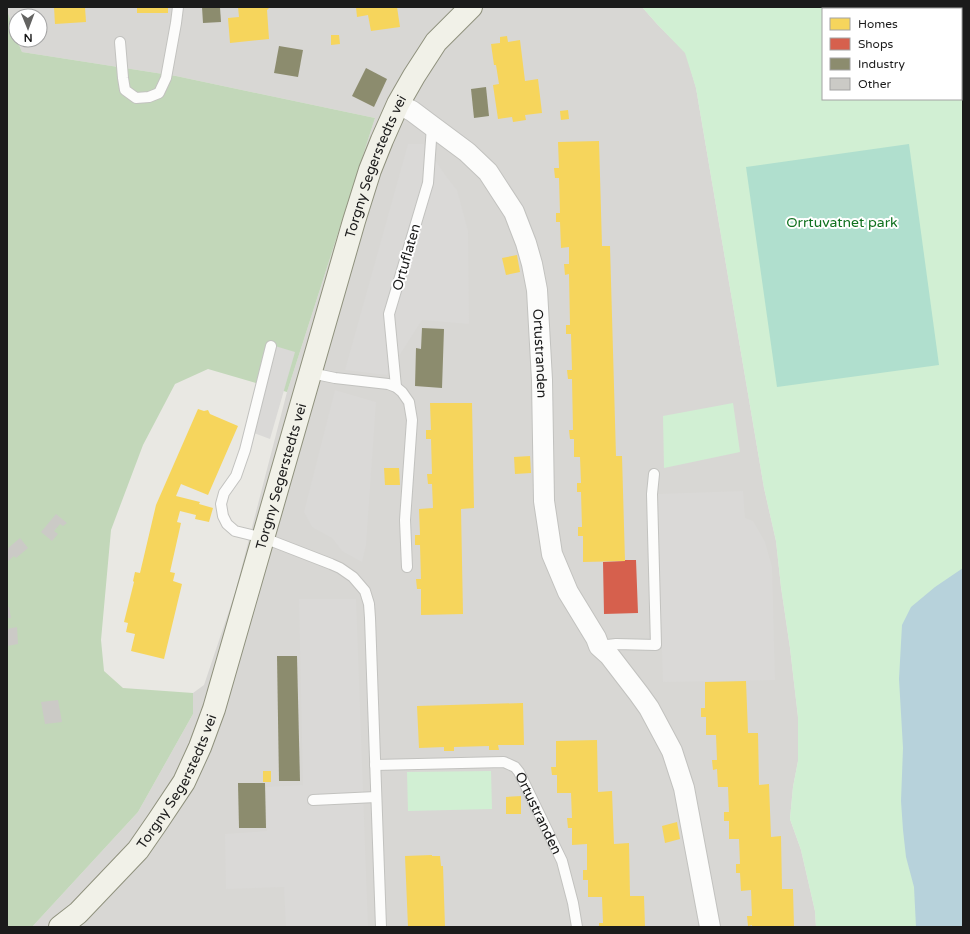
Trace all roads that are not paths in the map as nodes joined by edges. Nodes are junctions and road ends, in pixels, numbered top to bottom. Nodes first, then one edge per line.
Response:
1 (178, 7) edge
2 (464, 10) edge
3 (120, 42) dead end
4 (398, 104) junction
5 (432, 126) junction
6 (271, 346) dead end
7 (311, 373) junction
8 (396, 387) junction
9 (654, 474) dead end
10 (264, 538) junction
11 (407, 567) dead end
12 (599, 646) junction
13 (375, 765) junction
14 (376, 797) junction
15 (313, 800) dead end
16 (60, 927) edge
17 (381, 927) edge
18 (576, 927) edge
19 (710, 927) edge

1 - 3 lane
2 - 4 main road, Torgny Segerstedts vei
4 - 5 street, Ortustranden
4 - 7 main road, Torgny Segerstedts vei
5 - 8 lane, Ortuflaten
5 - 12 street, Ortustranden
6 - 10 lane
7 - 8 lane
7 - 10 main road, Torgny Segerstedts vei
8 - 11 lane
9 - 12 lane
10 - 13 lane
10 - 16 main road, Torgny Segerstedts vei
12 - 19 street, Ortustranden
13 - 14 lane
13 - 18 lane, Ortustranden
14 - 15 lane
14 - 17 lane

